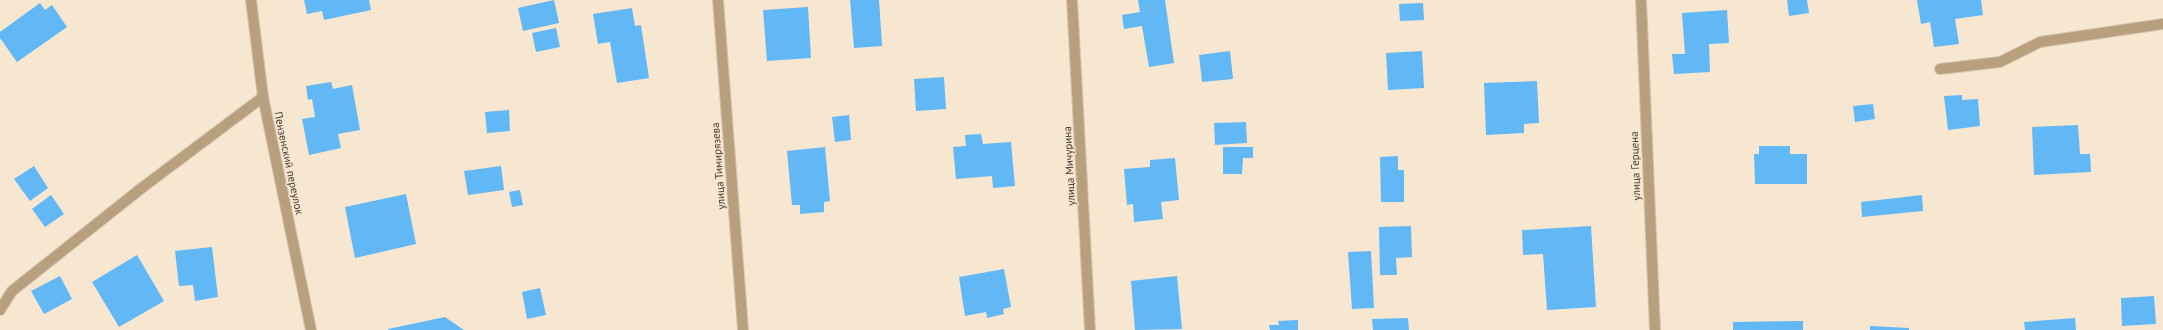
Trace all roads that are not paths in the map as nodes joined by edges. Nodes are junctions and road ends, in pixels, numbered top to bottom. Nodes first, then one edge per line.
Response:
1 (251, 0) edge
2 (718, 0) edge
3 (1072, 0) edge
4 (1641, 0) edge
5 (2163, 24) edge
6 (1940, 69) dead end
7 (263, 97) junction
8 (0, 310) edge
9 (311, 330) edge
10 (743, 330) edge
11 (1090, 330) edge
12 (1654, 330) edge

1 - 7 street, Пензенский переулок
2 - 10 street, улица Тимирязева
3 - 11 street, улица Мичурина
4 - 12 street, улица Герцена
5 - 6 street
7 - 8 street
7 - 9 street, Пензенский переулок

